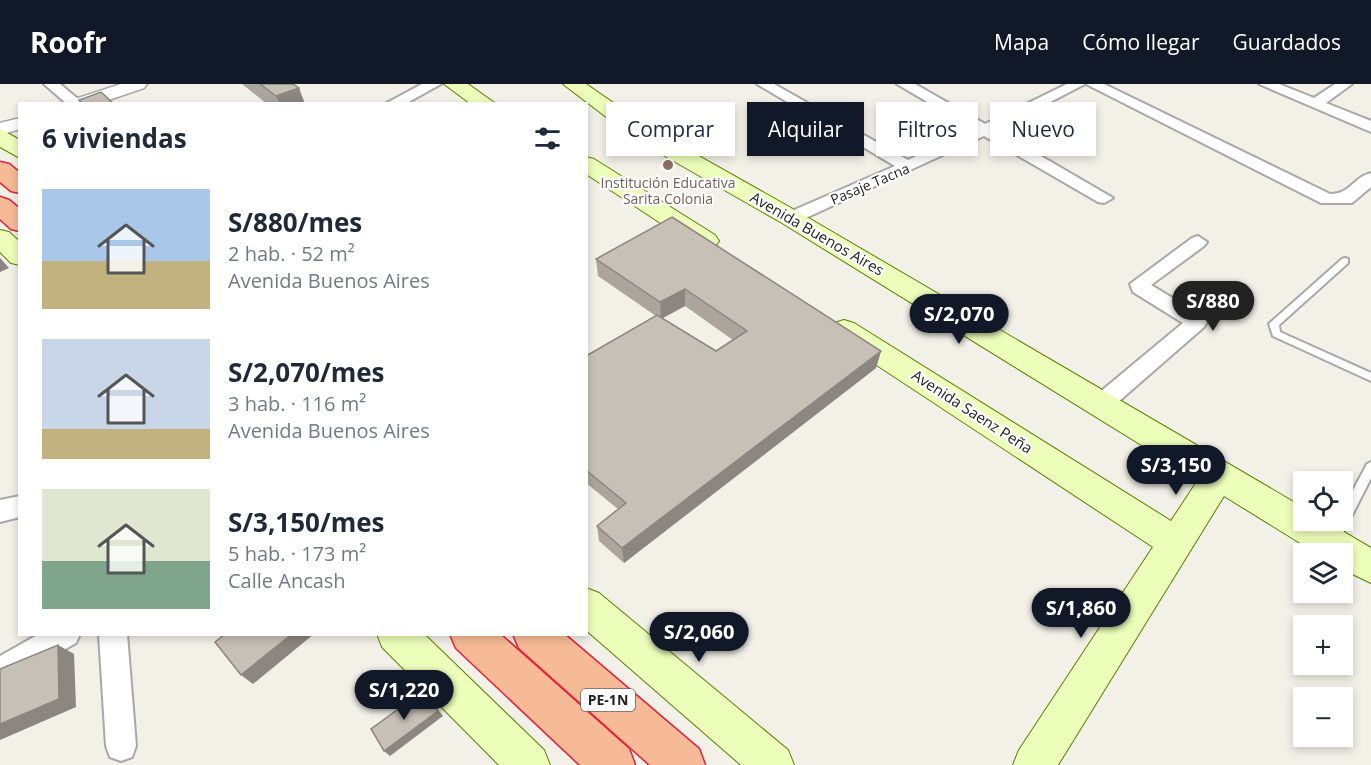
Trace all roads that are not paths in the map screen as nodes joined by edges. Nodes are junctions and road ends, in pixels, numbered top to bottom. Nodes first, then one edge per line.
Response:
1 (51, 84) edge
2 (138, 84) edge
3 (434, 84) edge
4 (454, 84) edge
5 (573, 84) edge
6 (764, 84) edge
7 (933, 84) edge
8 (1078, 84) edge
9 (1093, 84) edge
10 (1266, 84) edge
11 (1345, 84) edge
12 (910, 88) edge
13 (75, 102) edge
14 (84, 102) edge
15 (396, 102) edge
16 (483, 102) edge
17 (1315, 104) junction
18 (18, 124) edge
19 (1371, 127) edge
20 (0, 129) edge
21 (984, 130) junction
22 (0, 136) edge
23 (18, 150) edge
24 (588, 166) edge
25 (908, 167) junction
26 (0, 169) edge
27 (1369, 182) edge
28 (18, 184) edge
29 (1104, 198) dead end
30 (0, 205) edge
31 (791, 218) junction
32 (18, 221) edge
33 (0, 238) edge
34 (1198, 242) dead end
35 (725, 253) edge
36 (18, 255) edge
37 (1345, 261) dead end
38 (825, 318) edge
39 (1371, 377) edge
40 (1102, 403) junction
41 (1371, 467) edge
42 (1219, 476) junction
43 (18, 506) edge
44 (0, 511) edge
45 (1176, 543) junction
46 (1331, 543) joint
47 (1353, 556) edge
48 (1371, 567) edge
49 (588, 607) edge
50 (63, 636) edge
51 (114, 636) edge
52 (398, 636) edge
53 (472, 636) edge
54 (535, 636) edge
55 (0, 672) edge
56 (121, 746) dead end
57 (529, 765) edge
58 (613, 765) edge
59 (683, 765) edge
60 (773, 765) edge
61 (1034, 765) edge

1 - 13 street
2 - 14 street
3 - 15 street
4 - 16 main road
5 - 31 main road, Avenida Buenos Aires
6 - 25 street
7 - 12 street
8 - 21 street, Pasaje Tacna
9 - 27 street
10 - 17 street
11 - 17 street
12 - 21 street
17 - 19 street
18 - 20 street
21 - 25 street, Pasaje Tacna
21 - 29 street
22 - 23 main road
24 - 35 main road
25 - 31 street, Pasaje Tacna
26 - 28 highway
30 - 32 highway
31 - 40 main road, Avenida Buenos Aires
33 - 36 main road
34 - 40 street
37 - 39 lane
38 - 45 main road, Avenida Saenz Peña
40 - 42 main road, Avenida Buenos Aires
41 - 46 lane
42 - 45 main road
42 - 46 main road, Avenida Buenos Aires
43 - 44 street
45 - 61 main road
47 - 48 main road, Avenida Buenos Aires
49 - 60 main road
50 - 55 street
51 - 56 street
52 - 57 main road
53 - 58 highway, PE-1N
54 - 59 highway, PE-1N

